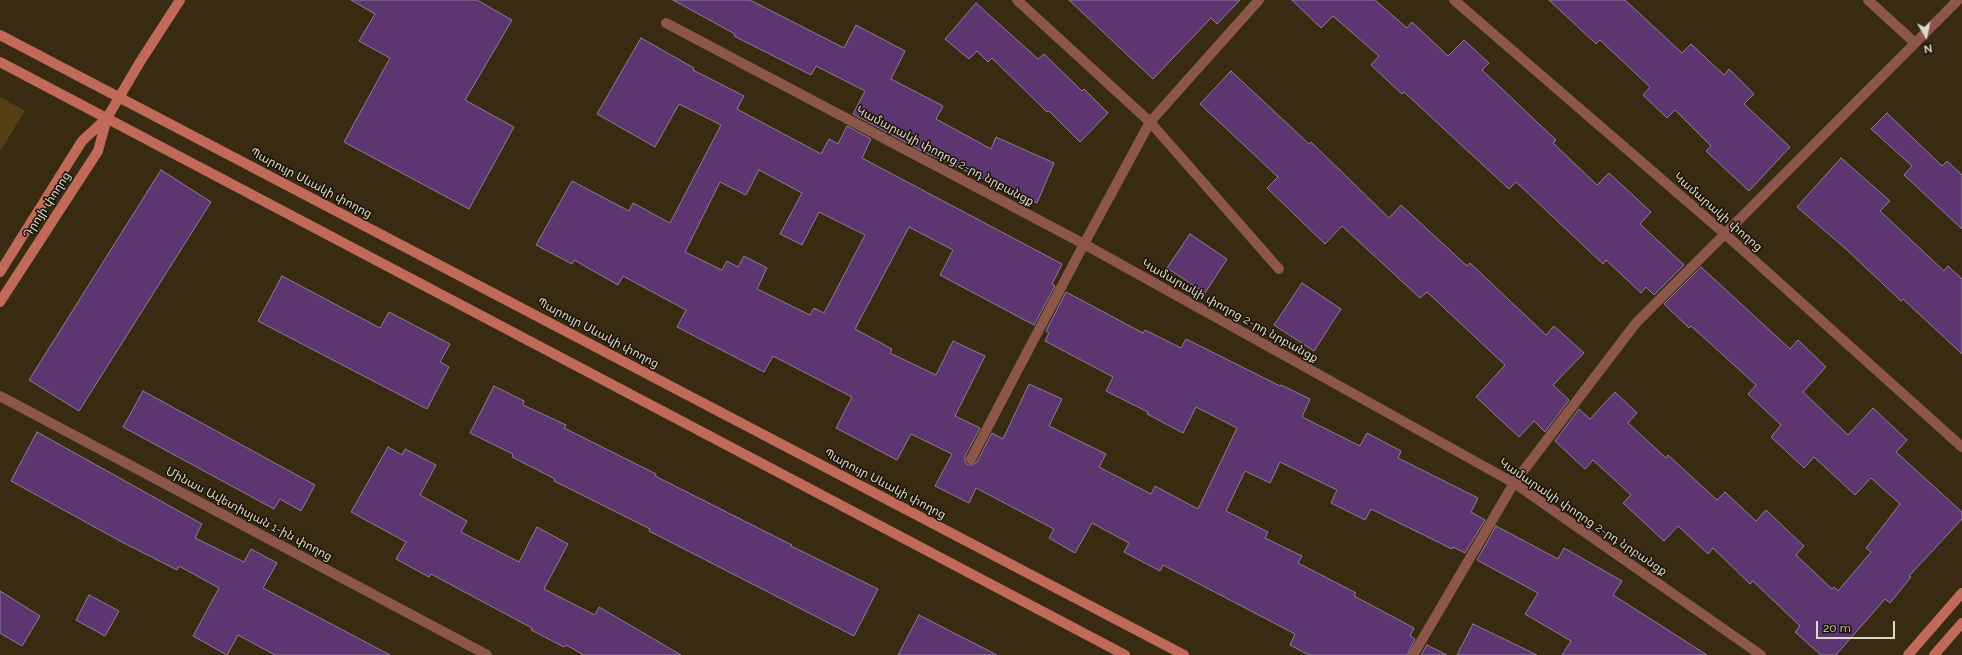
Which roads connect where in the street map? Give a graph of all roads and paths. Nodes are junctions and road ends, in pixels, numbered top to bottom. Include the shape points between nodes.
1 (180, 0) edge
2 (1016, 0) edge
3 (1259, 0) edge
4 (1454, 0) edge
5 (1868, 0) edge
6 (1958, 0) edge
7 (666, 23) dead end
8 (0, 35) edge
9 (1915, 43) junction
10 (0, 62) edge
11 (119, 97) junction
12 (107, 118) junction
13 (1150, 122) junction
14 (1725, 234) junction
15 (1084, 244) junction
16 (1279, 270) dead end
17 (0, 272) edge
18 (0, 302) edge
19 (0, 396) edge
20 (1962, 447) edge
21 (972, 459) dead end
22 (1514, 484) junction
23 (1962, 593) edge
24 (1962, 623) edge
25 (487, 655) edge
26 (1125, 655) edge
27 (1184, 655) edge
28 (1413, 655) edge
29 (1761, 655) edge
30 (1908, 655) edge
31 (1934, 655) edge

1 - 11 street, Դրոյի փողոց
2 - 13 street
3 - 13 street
4 - 14 street, Կամարակի փողոց
5 - 9 street
6 - 9 street
7 - 15 street, Կամարակի փողոց 2-րդ նրբանցք
8 - 11 street, Պարույր Սևակի փողոց
9 - 14 street
10 - 12 street
11 - 12 street, Դրոյի փողոց
11 - 27 street, Պարույր Սևակի փողոց
12 - 17 street, Դրոյի փողոց via 82,141
12 - 18 street, Դրոյի փողոց via 98,151
12 - 26 street
13 - 15 street
13 - 16 street
14 - 20 street, Կամարակի փողոց
14 - 22 street via 1636,323
15 - 21 street
15 - 22 street, Կամարակի փողոց 2-րդ նրբանցք
19 - 25 street, Մինաս Ավետիսյան 1-ին փողոց
22 - 28 street
22 - 29 street, Կամարակի փողոց 2-րդ նրբանցք
23 - 30 street
24 - 31 street

